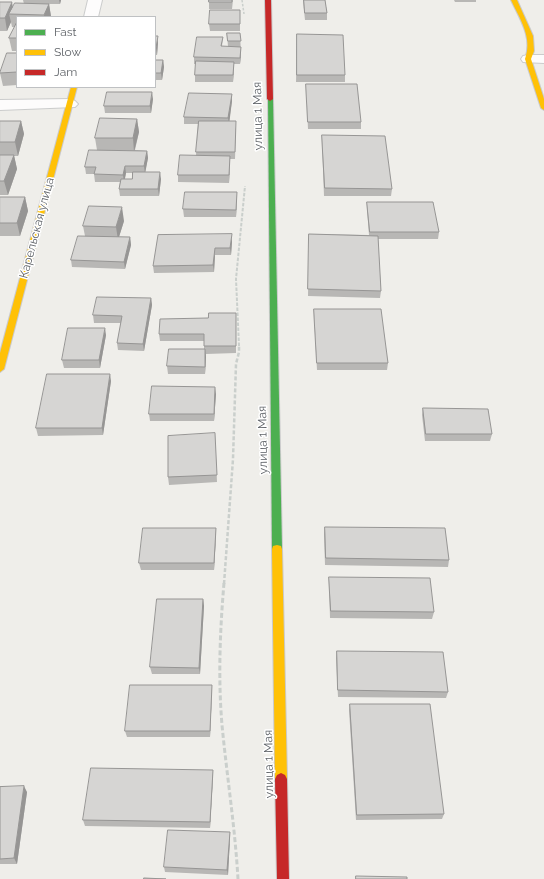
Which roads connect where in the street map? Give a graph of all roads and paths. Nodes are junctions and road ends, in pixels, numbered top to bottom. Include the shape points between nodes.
1 (95, 0) edge
2 (268, 0) edge
3 (514, 0) edge
4 (91, 16) edge
5 (528, 59) junction
6 (544, 59) edge
7 (74, 88) edge
8 (70, 104) junction
9 (0, 105) edge
10 (544, 108) edge
11 (244, 199) dead end
12 (1, 361) edge
13 (238, 879) edge
14 (283, 879) edge

1 - 4 street
2 - 14 street, улица 1 Мая
3 - 5 street via 530,36 532,50
5 - 6 street
5 - 10 street
7 - 8 street, Карельская улица
8 - 9 street
8 - 12 street, Карельская улица
11 - 13 path via 236,279 239,352 236,364 233,459 219,645 222,724 236,840

